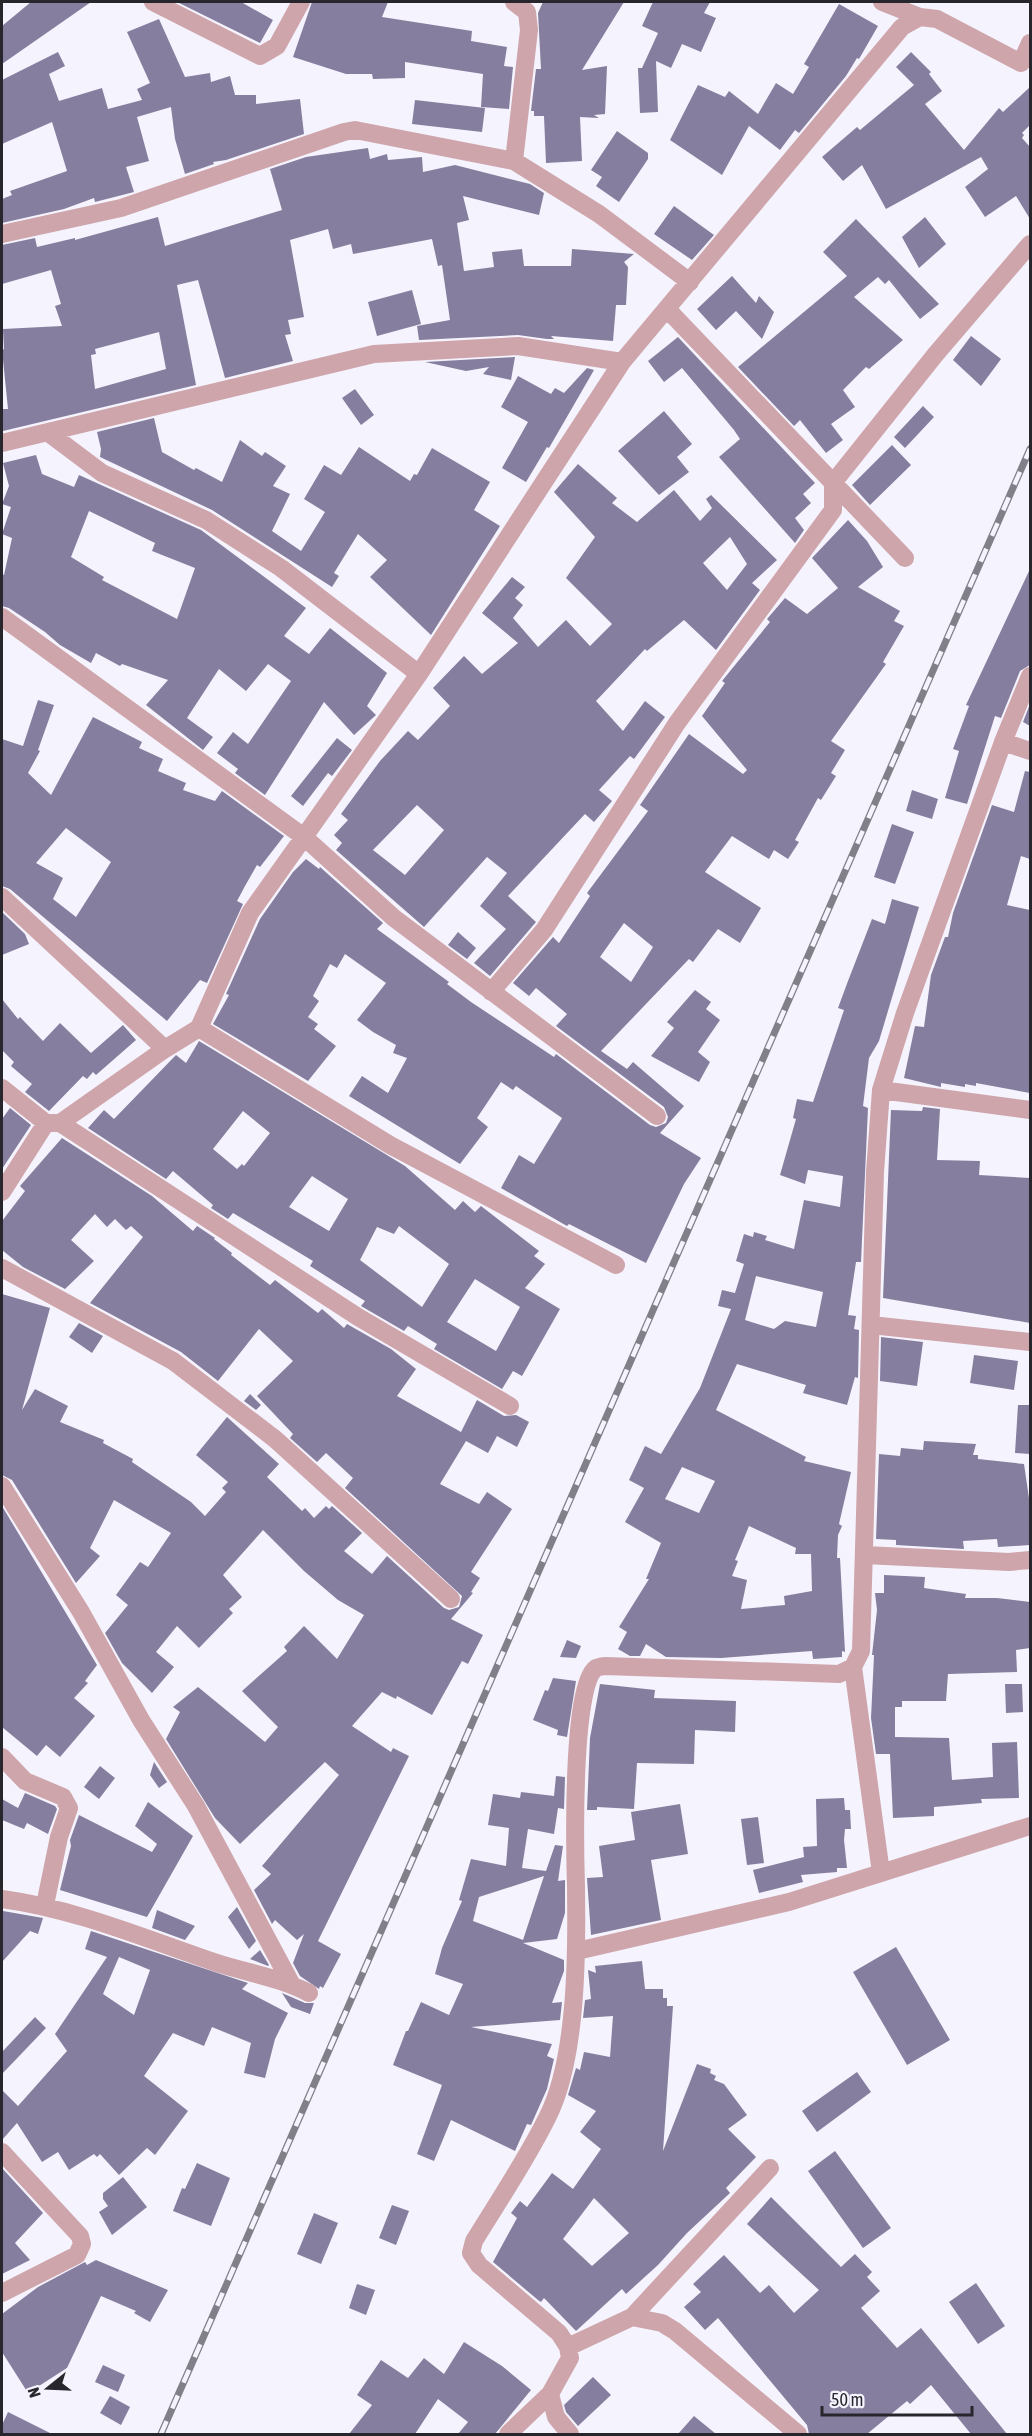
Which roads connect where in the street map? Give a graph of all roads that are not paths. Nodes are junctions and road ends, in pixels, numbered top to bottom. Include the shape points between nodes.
1 (153, 2) edge
2 (301, 2) edge
3 (514, 2) edge
4 (882, 2) edge
5 (920, 17) junction
6 (1030, 43) edge
7 (1026, 65) edge
8 (514, 160) junction
9 (2, 234) edge
10 (1030, 244) edge
11 (690, 282) junction
12 (667, 309) junction
13 (622, 362) junction
14 (50, 434) junction
15 (2, 443) edge
16 (833, 483) junction
17 (905, 558) dead end
18 (2, 617) edge
19 (419, 674) junction
20 (1030, 676) edge
21 (1003, 742) junction
22 (1030, 751) edge
23 (304, 837) junction
24 (2, 897) edge
25 (491, 992) junction
26 (199, 1028) junction
27 (165, 1048) junction
28 (2, 1088) edge
29 (881, 1090) junction
30 (1030, 1110) edge
31 (657, 1116) dead end
32 (53, 1123) junction
33 (2, 1192) edge
34 (616, 1265) dead end
35 (2, 1268) edge
36 (871, 1325) junction
37 (1030, 1341) edge
38 (510, 1406) dead end
39 (2, 1486) edge
40 (865, 1555) junction
41 (1030, 1560) edge
42 (451, 1599) dead end
43 (853, 1667) junction
44 (2, 1757) edge
45 (1030, 1826) edge
46 (880, 1873) junction
47 (2, 1899) edge
48 (45, 1905) junction
49 (577, 1951) junction
50 (292, 1984) junction
51 (309, 1993) dead end
52 (2, 2152) edge
53 (770, 2168) dead end
54 (2, 2293) edge
55 (632, 2317) junction
56 (568, 2347) junction
57 (550, 2394) junction
58 (508, 2434) edge
59 (570, 2434) edge
60 (798, 2434) edge

1 - 2 street via 260,56 277,46
3 - 8 street via 527,12 529,30
4 - 5 street
5 - 7 street via 938,19
5 - 11 street via 902,27
6 - 7 street
8 - 9 street via 355,130 121,208
8 - 11 street via 600,214
10 - 16 street
11 - 12 street
12 - 13 street
12 - 16 street
13 - 14 street via 518,346 374,354
13 - 19 street
14 - 15 street
14 - 19 street via 102,473 206,520 281,568
16 - 17 street
16 - 25 street via 833,510 676,723 544,930
18 - 23 street
19 - 23 street
20 - 21 street
21 - 22 street
21 - 29 street
23 - 25 street via 394,918
23 - 26 street via 250,913
24 - 27 street
25 - 31 street
26 - 27 street
26 - 34 street via 390,1145
27 - 32 street
28 - 32 street
29 - 30 street
29 - 36 street
32 - 33 street
32 - 38 street via 358,1317
35 - 42 street via 173,1361 275,1439
36 - 37 street
36 - 40 street
39 - 50 street via 196,1806
40 - 41 street
40 - 43 street via 861,1651
43 - 46 street
43 - 49 street via 839,1674 605,1666 596,1669 579,1725 574,1823
44 - 48 street via 25,1781 63,1797 69,1809
45 - 46 street
46 - 49 street via 789,1902
47 - 48 street
48 - 50 street
49 - 56 street via 567,2055 549,2115 474,2241 471,2253 479,2265 559,2333
50 - 51 street
52 - 54 street via 80,2236 82,2244 76,2255
53 - 55 street
55 - 56 street
55 - 60 street via 662,2323 675,2331
56 - 57 street via 570,2358
57 - 58 street
57 - 59 street via 556,2417

